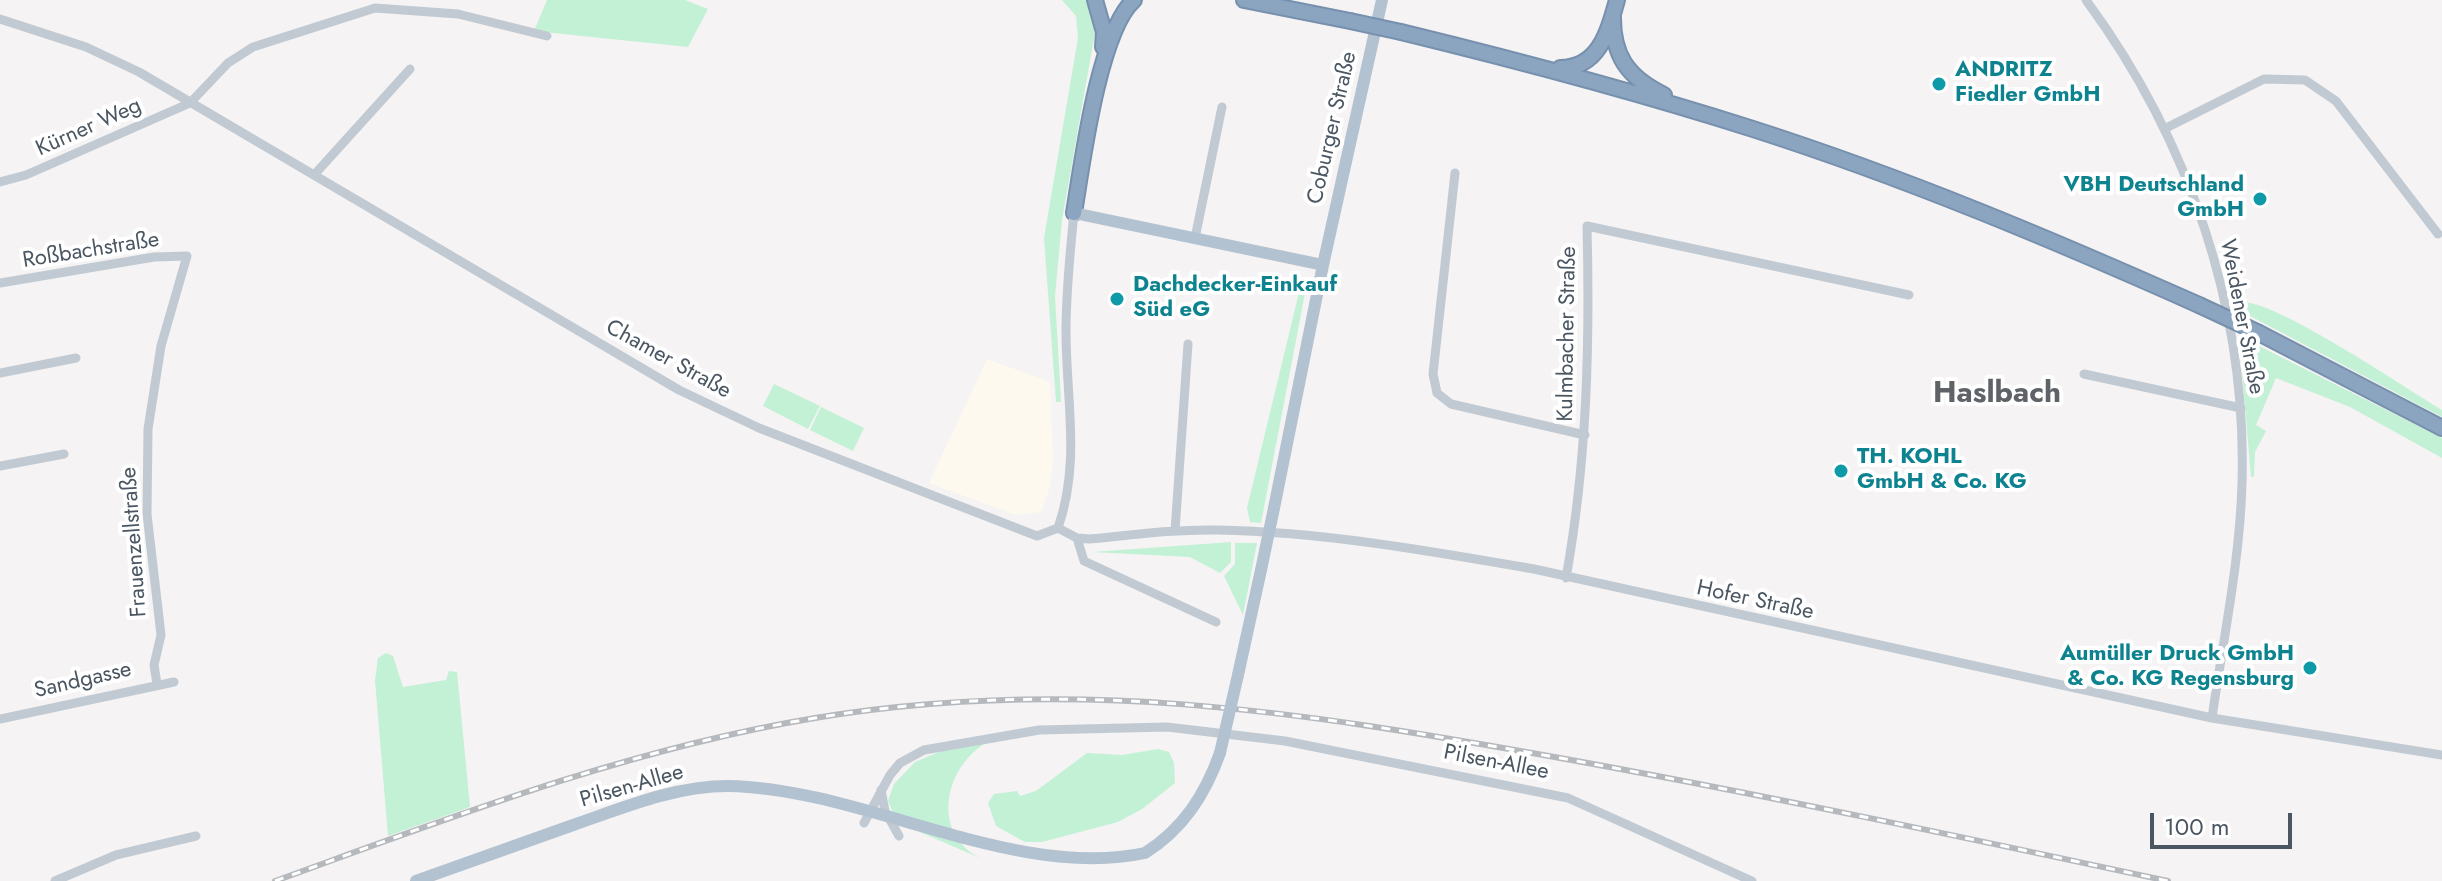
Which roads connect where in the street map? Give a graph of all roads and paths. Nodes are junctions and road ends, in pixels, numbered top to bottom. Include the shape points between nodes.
1 (1095, 0) edge
2 (1134, 0) edge
3 (1244, 0) edge
4 (1382, 0) edge
5 (2086, 0) edge
6 (1615, 7) edge
7 (0, 19) edge
8 (1376, 27) junction
9 (547, 36) dead end
10 (1548, 68) junction
11 (410, 69) dead end
12 (1101, 76) junction
13 (190, 103) junction
14 (1222, 107) dead end
15 (1700, 113) junction
16 (2166, 128) junction
17 (1455, 173) dead end
18 (314, 175) junction
19 (0, 182) edge
20 (1074, 213) junction
21 (2438, 234) dead end
22 (1195, 238) junction
23 (187, 256) joint
24 (1323, 265) junction
25 (0, 283) edge
26 (1909, 295) dead end
27 (1188, 344) dead end
28 (76, 358) dead end
29 (0, 373) edge
30 (2084, 374) dead end
31 (2241, 408) junction
32 (2442, 428) edge
33 (1585, 435) junction
34 (64, 454) dead end
35 (0, 466) edge
36 (1058, 528) junction
37 (1175, 531) junction
38 (1077, 538) junction
39 (1566, 578) junction
40 (1216, 622) dead end
41 (174, 682) dead end
42 (157, 684) junction
43 (2212, 718) junction
44 (0, 719) edge
45 (2442, 755) edge
46 (881, 790) junction
47 (864, 823) junction
48 (196, 836) dead end
49 (899, 836) junction
50 (914, 842) dead end
51 (1106, 871) dead end
52 (1748, 879) edge
53 (55, 881) edge
54 (416, 881) edge

1 - 12 highway via 1104,32
2 - 12 highway via 1116,24
3 - 8 highway, bridge
4 - 8 main road, Coburger Straße
5 - 16 street, Weidener Straße via 2122,50
6 - 10 highway via 1589,61
6 - 15 highway via 1614,40 1624,67 1644,85
7 - 13 street, Chamer Straße via 86,47
8 - 10 highway, bridge
8 - 24 main road, Coburger Straße
9 - 13 street via 458,14 375,8 253,47 228,63
10 - 15 highway
11 - 18 street
12 - 20 highway
13 - 18 street, Chamer Straße
13 - 19 street, Kürner Weg
14 - 22 street
15 - 32 highway, bridge via 1941,196 2199,305
16 - 21 street via 2264,79 2305,80 2336,101
16 - 31 street, Weidener Straße via 2213,256
17 - 33 street via 1433,374 1437,393 1451,404
18 - 36 street, Chamer Straße via 718,409 1025,534 1045,536
20 - 22 main road
20 - 36 street via 1066,331 1072,453
22 - 24 main road
23 - 25 street, Roßbachstraße
23 - 42 street, Frauenzellstraße via 161,346 148,429 147,514 161,635 154,665
24 - 51 main road, bridge via 1220,753 1203,792 1181,823 1144,853
26 - 33 street, Kulmbacher Straße via 1587,226
27 - 37 street
28 - 29 street
30 - 31 street
31 - 43 street, Weidener Straße via 2236,556
33 - 39 street, Kulmbacher Straße
34 - 35 street
36 - 38 street
37 - 38 street, Hofer Straße
37 - 39 street, Hofer Straße via 1254,532 1396,547
38 - 40 street via 1084,561
39 - 43 street, Hofer Straße
41 - 42 street, Sandgasse
42 - 44 street, Sandgasse
43 - 45 street, Hofer Straße
46 - 47 street, Pilsen-Allee
46 - 49 street
46 - 52 street, Pilsen-Allee via 900,763 943,745 1066,728 1167,727 1285,741 1536,790 1588,805
47 - 49 main road, Pilsen-Allee
47 - 54 main road, Pilsen-Allee via 751,788 700,788 630,805
48 - 53 street via 116,855
49 - 50 main road, Pilsen-Allee

